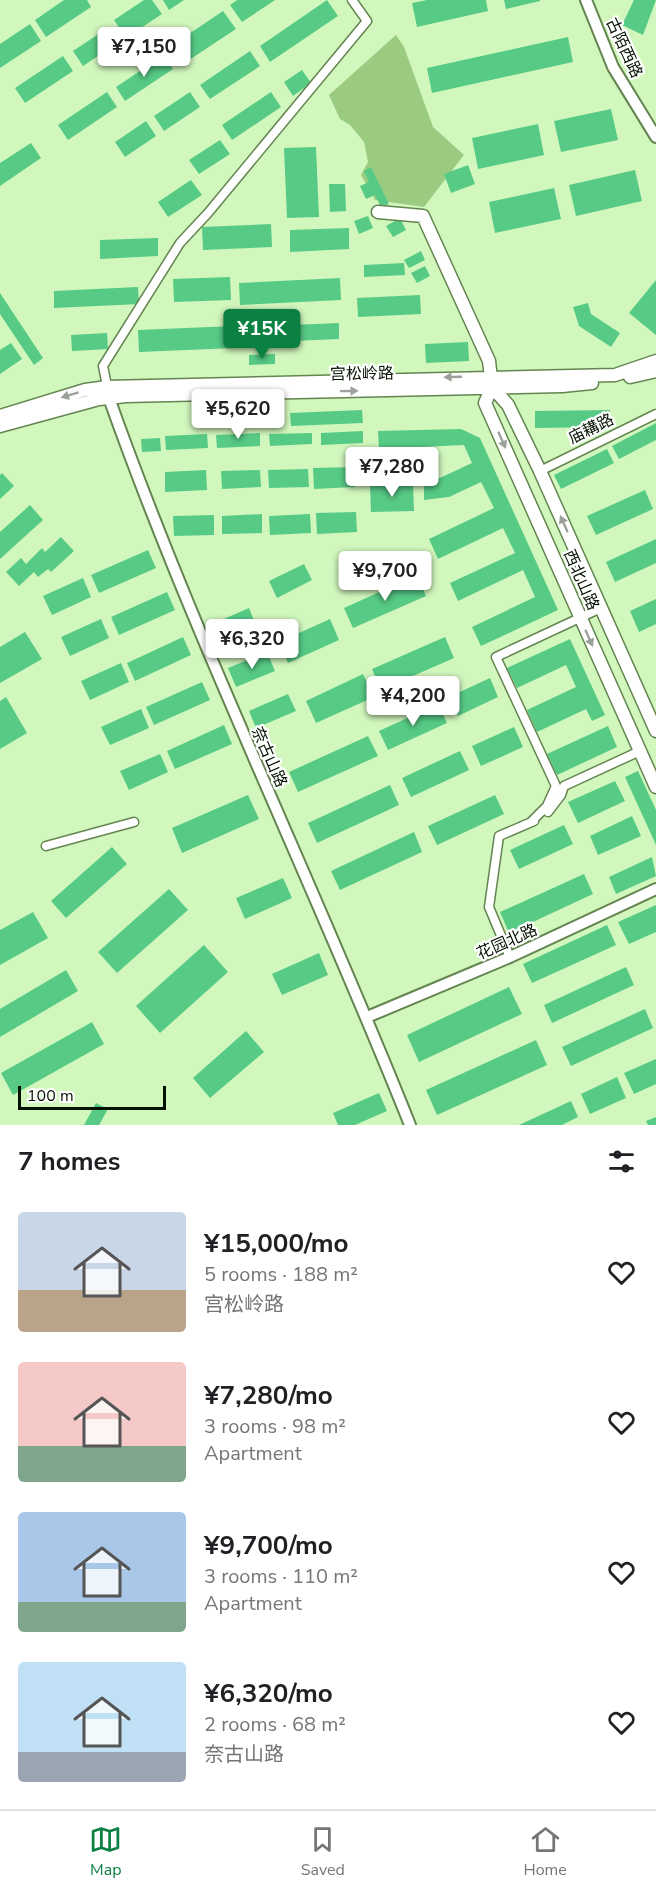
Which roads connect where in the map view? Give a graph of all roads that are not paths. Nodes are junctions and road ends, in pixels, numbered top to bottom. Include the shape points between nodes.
1 (352, 0) edge
2 (586, 0) edge
3 (656, 137) edge
4 (378, 212) dead end
5 (656, 361) edge
6 (656, 371) edge
7 (492, 381) junction
8 (108, 393) junction
9 (656, 414) edge
10 (0, 416) edge
11 (0, 426) edge
12 (540, 471) junction
13 (601, 608) junction
14 (580, 618) junction
15 (656, 731) edge
16 (640, 751) junction
17 (656, 787) edge
18 (134, 822) dead end
19 (531, 822) junction
20 (46, 846) dead end
21 (656, 889) edge
22 (510, 957) junction
23 (367, 1017) junction
24 (410, 1125) edge

1 - 8 street via 367,21 180,243 103,366
2 - 3 street, 古陌西路 via 613,67
4 - 7 main road, 西北山路 via 423,216 489,361
5 - 7 main road via 615,375
6 - 7 main road via 562,386
7 - 8 main road
7 - 12 main road, 西北山路
7 -> 14 main road, 西北山路 via 485,403
8 -> 10 main road via 85,390
8 - 11 main road
8 - 23 street, 奈古山路 via 172,566
9 - 12 street, 庙耩路
13 -> 12 main road, 西北山路
13 - 14 street
13 - 15 main road, 西北山路
14 -> 16 main road, 西北山路
14 - 19 street via 496,657 556,786 548,806
16 - 17 main road, 西北山路
16 - 19 street via 564,786 550,811
18 - 20 street
19 - 22 street via 499,836 489,907
21 - 22 street, 花园北路
22 - 23 street, 花园北路
23 - 24 street, 奈古山路

